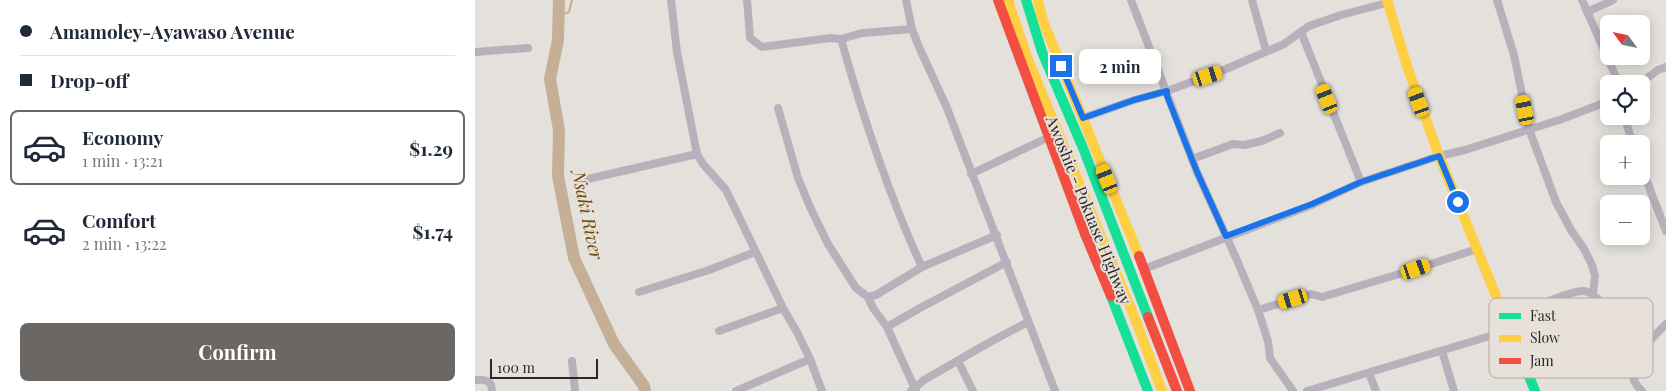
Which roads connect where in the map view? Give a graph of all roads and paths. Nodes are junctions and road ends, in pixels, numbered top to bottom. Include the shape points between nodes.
1 (671, 0) edge
2 (747, 0) edge
3 (906, 0) edge
4 (998, 0) edge
5 (1008, 0) edge
6 (1026, 0) edge
7 (1038, 0) edge
8 (1131, 0) edge
9 (1251, 0) edge
10 (1497, 0) edge
11 (1582, 0) edge
12 (1613, 0) edge
13 (1387, 1) edge
14 (1587, 12) junction
15 (912, 29) junction
16 (1301, 32) junction
17 (841, 39) junction
18 (528, 48) dead end
19 (1265, 51) junction
20 (475, 52) edge
21 (1666, 67) edge
22 (1615, 75) edge
23 (1650, 76) edge
24 (1167, 91) junction
25 (1600, 105) edge
26 (777, 108) dead end
27 (1083, 118) junction
28 (1529, 129) junction
29 (1280, 133) dead end
30 (1049, 137) junction
31 (697, 154) junction
32 (1439, 156) junction
33 (1192, 159) junction
34 (971, 174) junction
35 (579, 181) dead end
36 (1361, 182) junction
37 (1648, 185) edge
38 (1087, 204) junction
39 (1666, 231) edge
40 (1085, 234) junction
41 (997, 235) junction
42 (1226, 236) junction
43 (1477, 249) junction
44 (755, 252) junction
45 (1007, 262) junction
46 (922, 266) junction
47 (1144, 269) junction
48 (639, 292) dead end
49 (1593, 294) junction
50 (868, 297) junction
51 (1497, 298) edge
52 (1559, 298) edge
53 (1598, 298) edge
54 (783, 308) junction
55 (1257, 310) junction
56 (1029, 322) junction
57 (1666, 324) edge
58 (887, 327) junction
59 (719, 331) dead end
60 (1489, 336) edge
61 (1653, 338) edge
62 (1442, 351) junction
63 (810, 359) junction
64 (958, 360) junction
65 (572, 361) dead end
66 (1369, 373) junction
67 (1530, 378) edge
68 (1634, 378) edge
69 (475, 380) edge
70 (914, 390) edge
71 (493, 391) edge
72 (575, 391) edge
73 (736, 391) edge
74 (822, 391) edge
75 (973, 391) edge
76 (1055, 391) edge
77 (1148, 391) edge
78 (1162, 391) edge
79 (1177, 391) edge
80 (1190, 391) edge
81 (1293, 391) edge
82 (1307, 391) edge
83 (1376, 391) edge
84 (1454, 391) edge
85 (1535, 391) edge
86 (1642, 391) edge

1 - 31 street via 677,52
2 - 17 street via 750,38 762,47
3 - 15 street
4 - 30 street
5 - 38 street, Awoshie - Pokuase Highway via 1021,41
6 - 79 street, Awoshie - Pokuase Highway via 1042,52 1083,148
7 - 27 street via 1043,21
8 - 24 street
9 - 19 street
10 - 28 street
11 - 14 street
12 - 14 street
13 - 16 street via 1309,26
13 - 32 street
14 - 22 street
15 - 17 street via 862,33
15 - 34 street via 947,108
16 - 19 street
16 - 36 street
17 - 46 street via 872,141
18 - 20 street
19 - 24 street
21 - 23 street
24 - 27 street
24 - 33 street
25 - 28 street
26 - 50 street via 810,207 833,252 857,288
27 - 47 street
28 - 32 street
28 - 49 street via 1555,202 1592,265 1595,276
29 - 33 street via 1262,141 1233,144
30 - 34 street
30 - 40 street
31 - 35 street
31 - 44 street via 726,190
32 - 36 street
32 - 43 street
33 - 42 street
34 - 41 street
36 - 42 street
37 - 39 street
38 - 40 street
38 - 78 street, Awoshie - Pokuase Highway
40 - 77 street
41 - 45 street
41 - 46 street
42 - 47 street
42 - 55 street
43 - 51 street
43 - 55 street via 1322,297 1311,294
44 - 48 street
44 - 54 street
45 - 56 street
45 - 58 street
46 - 50 street
47 - 80 street
49 - 52 street via 1585,291
49 - 53 street
50 - 58 street
54 - 59 street
54 - 63 street
55 - 81 street via 1268,341 1270,358
56 - 64 street
56 - 76 street
57 - 61 street
58 - 70 street
60 - 62 street
62 - 66 street
62 - 84 street
63 - 73 street
63 - 74 street
64 - 70 street via 924,380
64 - 75 street
65 - 72 street
66 - 82 street
66 - 83 street
67 - 85 street
68 - 86 street
69 - 71 street via 486,380

